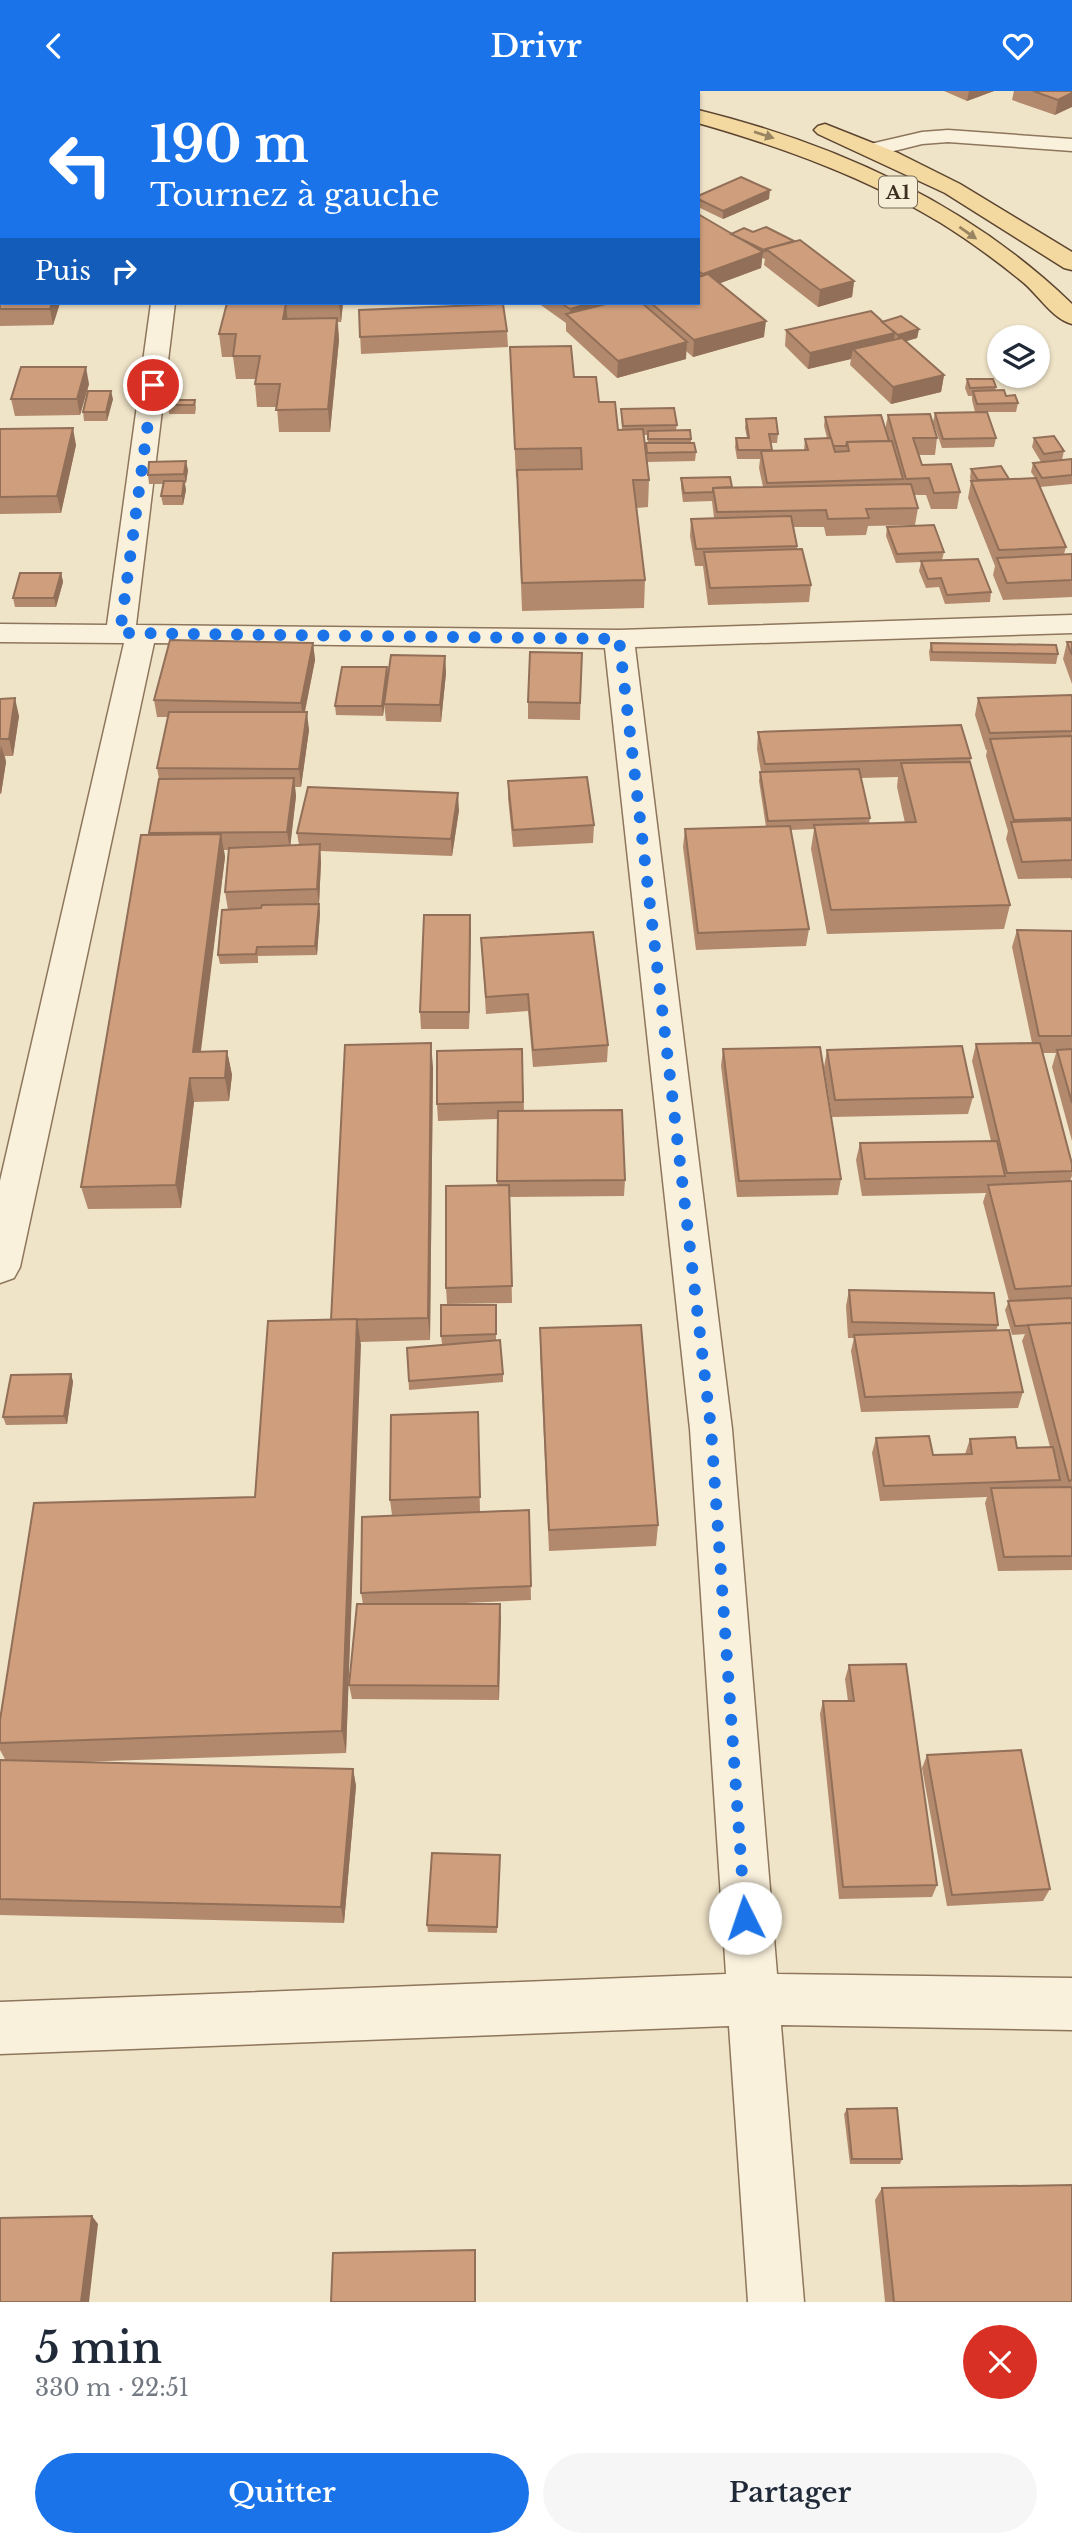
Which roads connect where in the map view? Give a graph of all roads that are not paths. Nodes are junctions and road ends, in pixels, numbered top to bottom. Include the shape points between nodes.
1 (700, 117) edge
2 (808, 123) dead end
3 (1072, 145) edge
4 (874, 150) junction
5 (1072, 263) edge
6 (163, 305) edge
7 (1072, 317) edge
8 (1072, 624) edge
9 (0, 633) edge
10 (131, 634) junction
11 (619, 639) junction
12 (0, 1267) edge
13 (751, 1999) junction
14 (1072, 2004) edge
15 (0, 2028) edge
16 (776, 2302) edge

1 -> 7 main road, A1 via 765,134 842,163 946,217 1052,295
2 - 4 main road, A1
3 - 4 street via 948,136
4 - 5 main road, A1 via 970,195
6 - 10 street
8 - 11 street
9 - 10 street
10 - 11 street
10 - 12 street
11 - 13 street via 711,1429
13 - 14 street
13 - 15 street
13 - 16 street

